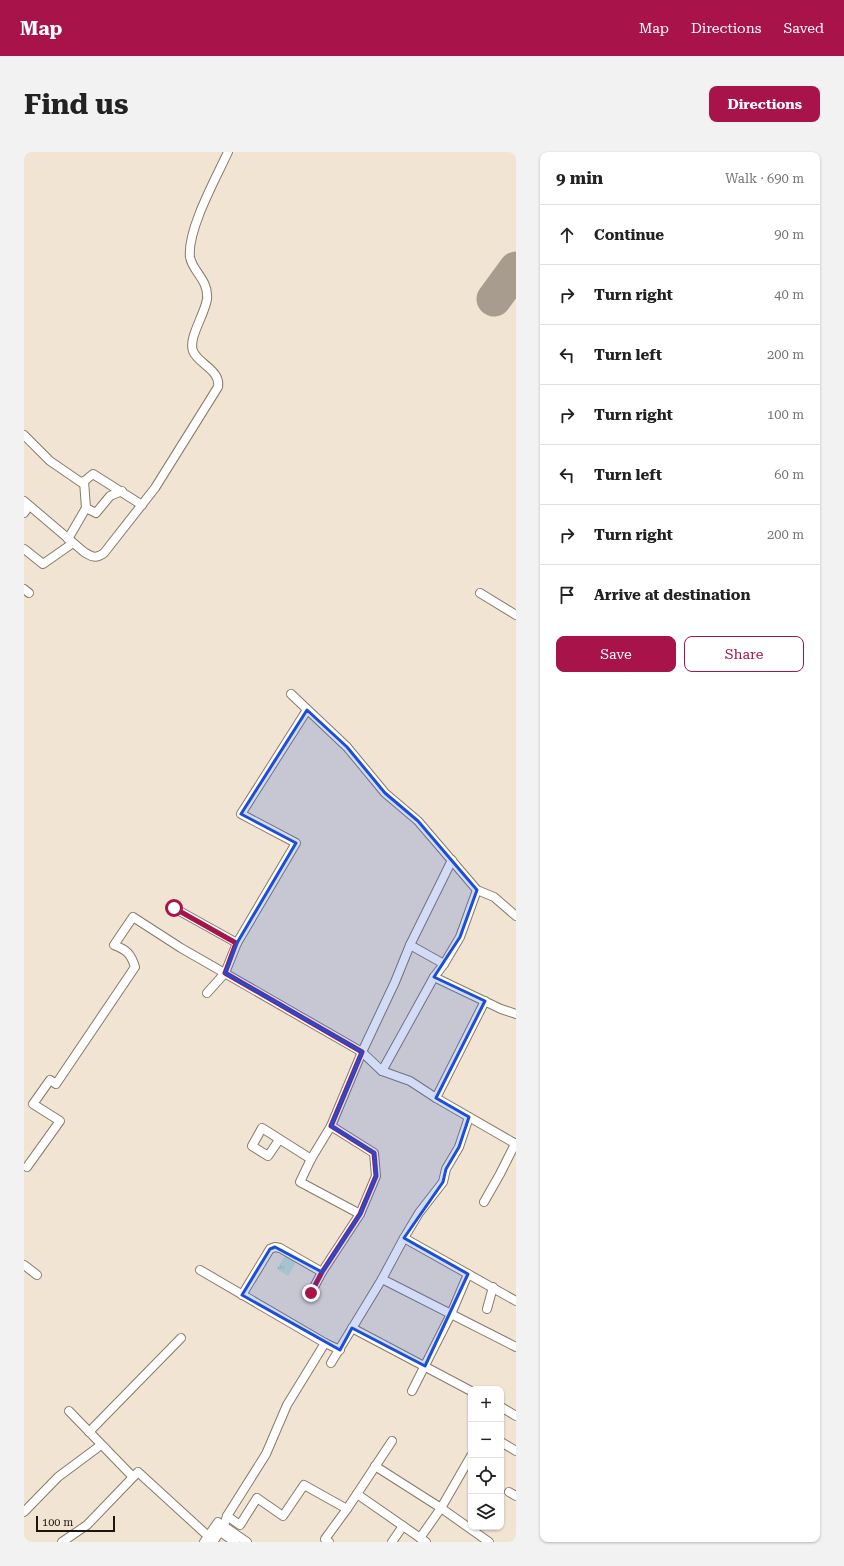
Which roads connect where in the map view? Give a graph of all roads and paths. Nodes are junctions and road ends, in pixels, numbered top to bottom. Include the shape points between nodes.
1 (228, 152) edge
2 (24, 435) edge
3 (84, 481) junction
4 (122, 491) junction
5 (142, 505) junction
6 (26, 507) edge
7 (86, 508) junction
8 (70, 541) junction
9 (24, 549) edge
10 (480, 593) dead end
11 (516, 615) edge
12 (291, 694) dead end
13 (307, 710) junction
14 (452, 860) junction
15 (477, 890) junction
16 (174, 908) dead end
17 (516, 916) edge
18 (236, 943) junction
19 (410, 945) junction
20 (444, 964) junction
21 (225, 973) junction
22 (434, 977) junction
23 (207, 993) dead end
24 (485, 1001) junction
25 (516, 1013) edge
26 (362, 1052) junction
27 (382, 1071) junction
28 (436, 1098) junction
29 (468, 1117) junction
30 (331, 1126) junction
31 (279, 1140) dead end
32 (515, 1144) edge
33 (311, 1159) junction
34 (27, 1167) dead end
35 (484, 1202) dead end
36 (360, 1214) junction
37 (404, 1238) junction
38 (24, 1265) edge
39 (200, 1270) dead end
40 (322, 1272) junction
41 (468, 1274) junction
42 (37, 1275) dead end
43 (382, 1279) junction
44 (493, 1287) junction
45 (311, 1293) dead end
46 (242, 1295) junction
47 (516, 1301) edge
48 (487, 1309) dead end
49 (451, 1314) junction
50 (352, 1328) junction
51 (181, 1338) dead end
52 (325, 1343) junction
53 (516, 1348) edge
54 (340, 1350) junction
55 (331, 1363) dead end
56 (425, 1366) junction
57 (468, 1389) edge
58 (412, 1392) dead end
59 (504, 1409) edge
60 (69, 1411) dead end
61 (516, 1416) edge
62 (89, 1432) junction
63 (392, 1441) dead end
64 (504, 1444) edge
65 (101, 1445) junction
66 (516, 1452) edge
67 (470, 1458) edge
68 (375, 1466) junction
69 (133, 1477) junction
70 (357, 1494) junction
71 (441, 1508) junction
72 (347, 1509) junction
73 (24, 1512) edge
74 (227, 1516) junction
75 (403, 1526) junction
76 (219, 1527) junction
77 (208, 1540) edge
78 (424, 1541) edge
79 (62, 1542) edge
80 (235, 1542) edge
81 (247, 1542) edge
82 (329, 1542) edge
83 (392, 1542) edge
84 (488, 1542) edge

1 - 5 street via 192,234 190,258 205,285 207,297 192,342 193,352 216,376 218,387
2 - 3 street via 50,461 82,483
3 - 4 street via 92,474
3 - 7 street
4 - 5 street
4 - 7 street via 110,496 96,513
5 - 8 street via 98,558 84,552
6 - 8 street
7 - 8 street
8 - 9 street via 43,564
10 - 11 street
12 - 13 street
13 - 14 street via 347,747 385,793 418,821
13 - 18 street via 242,814 296,843
14 - 15 street
14 - 19 street
15 - 17 street via 494,897
15 - 20 street via 460,937
16 - 18 street
18 - 21 street
19 - 20 street
19 - 26 street
20 - 22 street
21 - 23 street
21 - 26 street
21 - 34 street via 133,917 114,945 123,948 132,957 135,967 56,1084 50,1080 33,1104 60,1121
22 - 24 street
22 - 27 street
24 - 25 street
24 - 28 street
26 - 27 street
26 - 30 street
27 - 28 street via 410,1081
28 - 29 street
29 - 32 street
29 - 37 street via 459,1147 446,1169 443,1182
30 - 33 street
30 - 36 street via 374,1153 376,1176
31 - 33 street
32 - 35 street
33 - 36 street via 300,1182
36 - 40 street
37 - 41 street
37 - 43 street
38 - 42 street
39 - 46 street
40 - 45 street
40 - 46 street via 274,1247 270,1249
41 - 44 street
41 - 49 street
43 - 49 street
43 - 50 street
44 - 47 street
44 - 48 street
46 - 52 street
49 - 53 street
49 - 56 street
50 - 54 street
50 - 56 street
51 - 62 street
52 - 54 street
52 - 74 street via 287,1405 266,1454
54 - 55 street
56 - 57 street
56 - 58 street
59 - 61 street
60 - 62 street
62 - 65 street
63 - 68 street
64 - 66 street
65 - 69 street
65 - 73 street via 58,1477
67 - 71 street
68 - 70 street
68 - 71 street
69 - 77 street via 138,1472
69 - 79 street via 86,1525
70 - 72 street
70 - 75 street
71 - 78 street
71 - 84 street
72 - 74 street via 304,1485 283,1516 257,1498 240,1525
72 - 82 street via 325,1539
74 - 76 street
75 - 78 street
75 - 83 street
76 - 77 street
76 - 80 street
76 - 81 street

